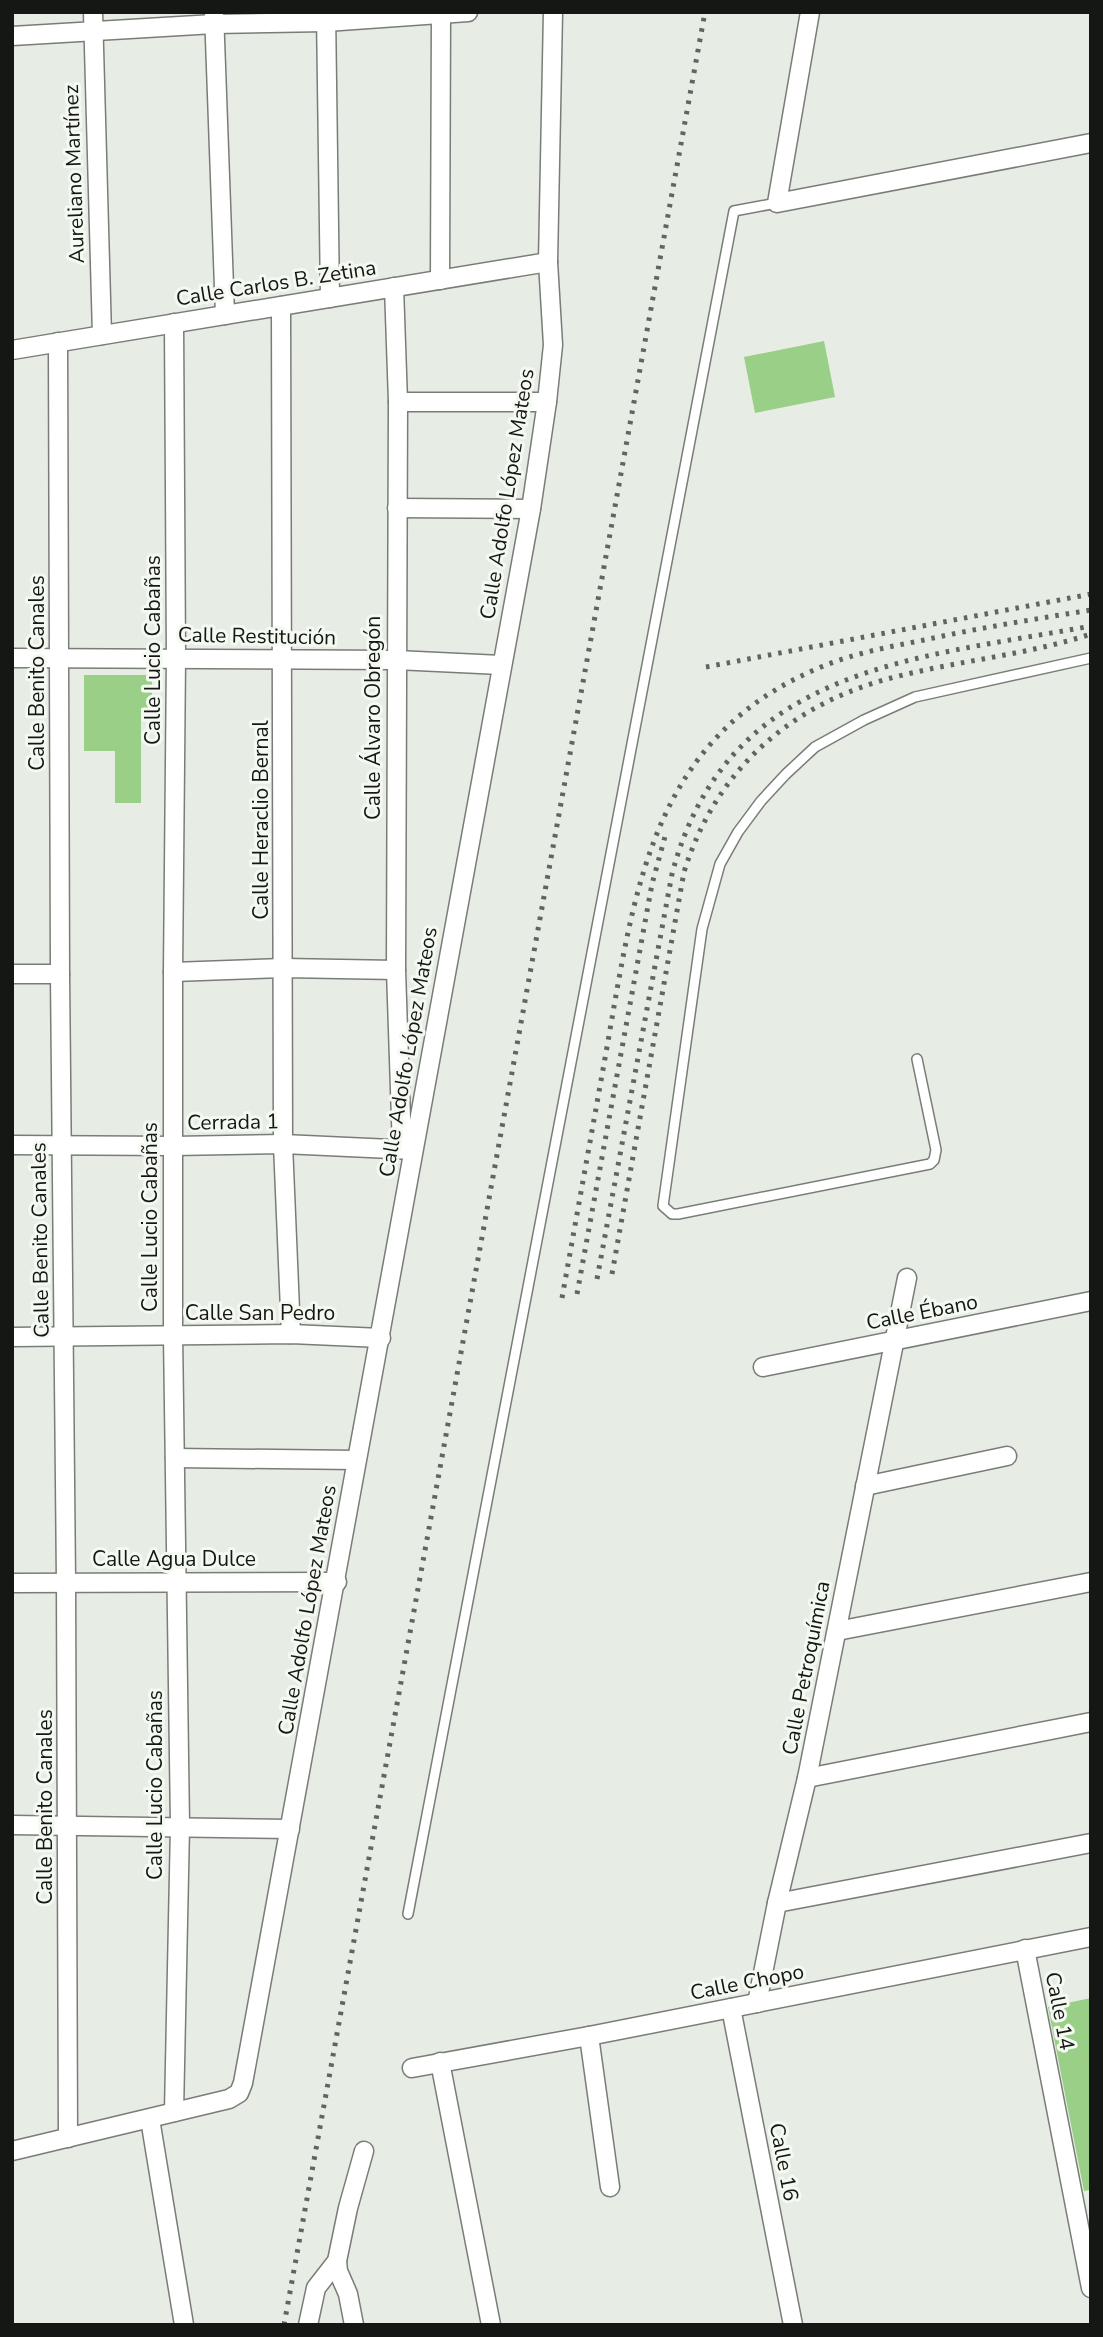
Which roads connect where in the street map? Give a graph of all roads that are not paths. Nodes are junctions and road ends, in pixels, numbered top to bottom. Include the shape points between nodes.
1 (93, 12) edge
2 (468, 12) edge
3 (553, 12) edge
4 (810, 12) edge
5 (441, 13) edge
6 (326, 17) edge
7 (214, 18) edge
8 (93, 32) junction
9 (12, 36) edge
10 (1091, 143) edge
11 (777, 203) junction
12 (548, 262) junction
13 (440, 280) junction
14 (394, 287) junction
15 (330, 298) junction
16 (281, 306) junction
17 (225, 315) junction
18 (174, 323) junction
19 (102, 335) junction
20 (58, 342) junction
21 (12, 350) edge
22 (398, 402) junction
23 (547, 402) junction
24 (397, 508) junction
25 (531, 509) junction
26 (12, 658) edge
27 (176, 658) junction
28 (1091, 658) edge
29 (61, 659) junction
30 (283, 659) junction
31 (396, 660) junction
32 (501, 665) junction
33 (284, 968) junction
34 (396, 970) junction
35 (173, 972) junction
36 (12, 974) edge
37 (60, 974) junction
38 (917, 1059) dead end
39 (62, 1144) junction
40 (283, 1144) junction
41 (12, 1145) edge
42 (174, 1146) junction
43 (407, 1150) junction
44 (907, 1278) dead end
45 (1091, 1301) edge
46 (291, 1334) junction
47 (173, 1335) junction
48 (12, 1337) edge
49 (64, 1337) junction
50 (381, 1338) junction
51 (894, 1341) junction
52 (763, 1367) dead end
53 (1007, 1456) dead end
54 (175, 1458) junction
55 (356, 1460) junction
56 (865, 1486) junction
57 (66, 1582) junction
58 (177, 1582) junction
59 (337, 1582) junction
60 (1091, 1582) edge
61 (12, 1583) edge
62 (837, 1631) junction
63 (1091, 1722) edge
64 (807, 1778) junction
65 (12, 1825) edge
66 (68, 1826) junction
67 (180, 1826) junction
68 (290, 1829) junction
69 (1091, 1843) edge
70 (777, 1903) junction
71 (408, 1914) dead end
72 (1091, 1937) edge
73 (1025, 1949) junction
74 (757, 2003) junction
75 (731, 2008) junction
76 (589, 2036) junction
77 (440, 2063) junction
78 (412, 2068) dead end
79 (174, 2112) junction
80 (150, 2119) junction
81 (68, 2138) junction
82 (12, 2151) edge
83 (364, 2151) dead end
84 (610, 2187) dead end
85 (337, 2261) junction
86 (1091, 2288) edge
87 (184, 2325) edge
88 (308, 2325) edge
89 (354, 2325) edge
90 (491, 2325) edge
91 (793, 2325) edge

1 - 8 street, Aureliano Martínez
2 - 5 street
3 - 12 street, Calle Adolfo López Mateos
4 - 11 street
5 - 6 street
5 - 13 street
6 - 7 street
6 - 15 street
7 - 8 street
7 - 17 street
8 - 9 street
8 - 19 street, Aureliano Martínez
10 - 11 street
11 - 71 lane via 734,211
12 - 13 street, Calle Carlos B. Zetina
12 - 23 street, Calle Adolfo López Mateos via 553,345
13 - 14 street, Calle Carlos B. Zetina
14 - 15 street, Calle Carlos B. Zetina
14 - 22 street, Calle Álvaro Obregón
15 - 16 street, Calle Carlos B. Zetina
16 - 17 street, Calle Carlos B. Zetina
16 - 30 street, Calle Heraclio Bernal
17 - 18 street, Calle Carlos B. Zetina
18 - 19 street, Calle Carlos B. Zetina
18 - 27 street, Calle Lucio Cabañas
19 - 20 street, Calle Carlos B. Zetina
20 - 21 street, Calle Carlos B. Zetina
20 - 29 street, Calle Benito Canales
22 - 23 street
22 - 24 street, Calle Álvaro Obregón
23 - 25 street, Calle Adolfo López Mateos
24 - 25 street
24 - 31 street, Calle Álvaro Obregón
25 - 32 street, Calle Adolfo López Mateos
26 - 29 street, Calle Restitución
27 - 29 street, Calle Restitución
27 - 30 street, Calle Restitución
27 - 35 street, Calle Lucio Cabañas
28 - 38 lane via 915,697 815,747 761,801 720,864 702,929 663,1206 678,1214 930,1164 936,1150
29 - 37 street, Calle Benito Canales
30 - 31 street, Calle Restitución
30 - 33 street, Calle Heraclio Bernal
31 - 32 street, Calle Restitución
31 - 34 street, Calle Álvaro Obregón
32 - 43 street, Calle Adolfo López Mateos
33 - 34 street
33 - 35 street
33 - 40 street, Calle Heraclio Bernal
34 - 43 street, Calle Álvaro Obregón
35 - 42 street, Calle Lucio Cabañas
36 - 37 street
37 - 39 street, Calle Benito Canales
39 - 41 street, Cerrada 1
39 - 42 street, Cerrada 1
39 - 49 street, Calle Benito Canales
40 - 42 street, Cerrada 1
40 - 43 street, Cerrada 1
40 - 46 street, Calle Heraclio Bernal
42 - 47 street, Calle Lucio Cabañas
43 - 50 street, Calle Adolfo López Mateos
44 - 51 street, Calle Petroquímica
45 - 51 street, Calle Ébano
46 - 47 street, Calle San Pedro
46 - 50 street, Calle San Pedro
47 - 49 street, Calle San Pedro
47 - 54 street, Calle Lucio Cabañas
48 - 49 street, Calle San Pedro
49 - 57 street, Calle Benito Canales
50 - 55 street, Calle Adolfo López Mateos
51 - 52 street, Calle Ébano
51 - 56 street, Calle Petroquímica
53 - 56 street
54 - 55 street
54 - 58 street, Calle Lucio Cabañas
55 - 59 street, Calle Adolfo López Mateos
56 - 62 street, Calle Petroquímica
57 - 58 street, Calle Agua Dulce
57 - 61 street, Calle Agua Dulce
57 - 66 street, Calle Benito Canales
58 - 59 street, Calle Agua Dulce
58 - 67 street, Calle Lucio Cabañas
59 - 68 street, Calle Adolfo López Mateos
60 - 62 street
62 - 64 street, Calle Petroquímica
63 - 64 street
64 - 70 street, Calle Petroquímica
65 - 66 street
66 - 67 street
66 - 81 street, Calle Benito Canales
67 - 68 street
67 - 79 street, Calle Lucio Cabañas
68 - 79 street, Calle Adolfo López Mateos via 239,2094
69 - 70 street
70 - 74 street, Calle Petroquímica
72 - 73 street, Calle Chopo
73 - 74 street, Calle Chopo
73 - 86 street, Calle 14
74 - 75 street, Calle Chopo
75 - 76 street, Calle Chopo
75 - 91 street, Calle 16
76 - 77 street, Calle Chopo
76 - 84 street
77 - 78 street, Calle Chopo
77 - 90 street
79 - 80 street
80 - 81 street
80 - 87 street
81 - 82 street
83 - 85 street
85 - 88 street via 316,2288
85 - 89 street

